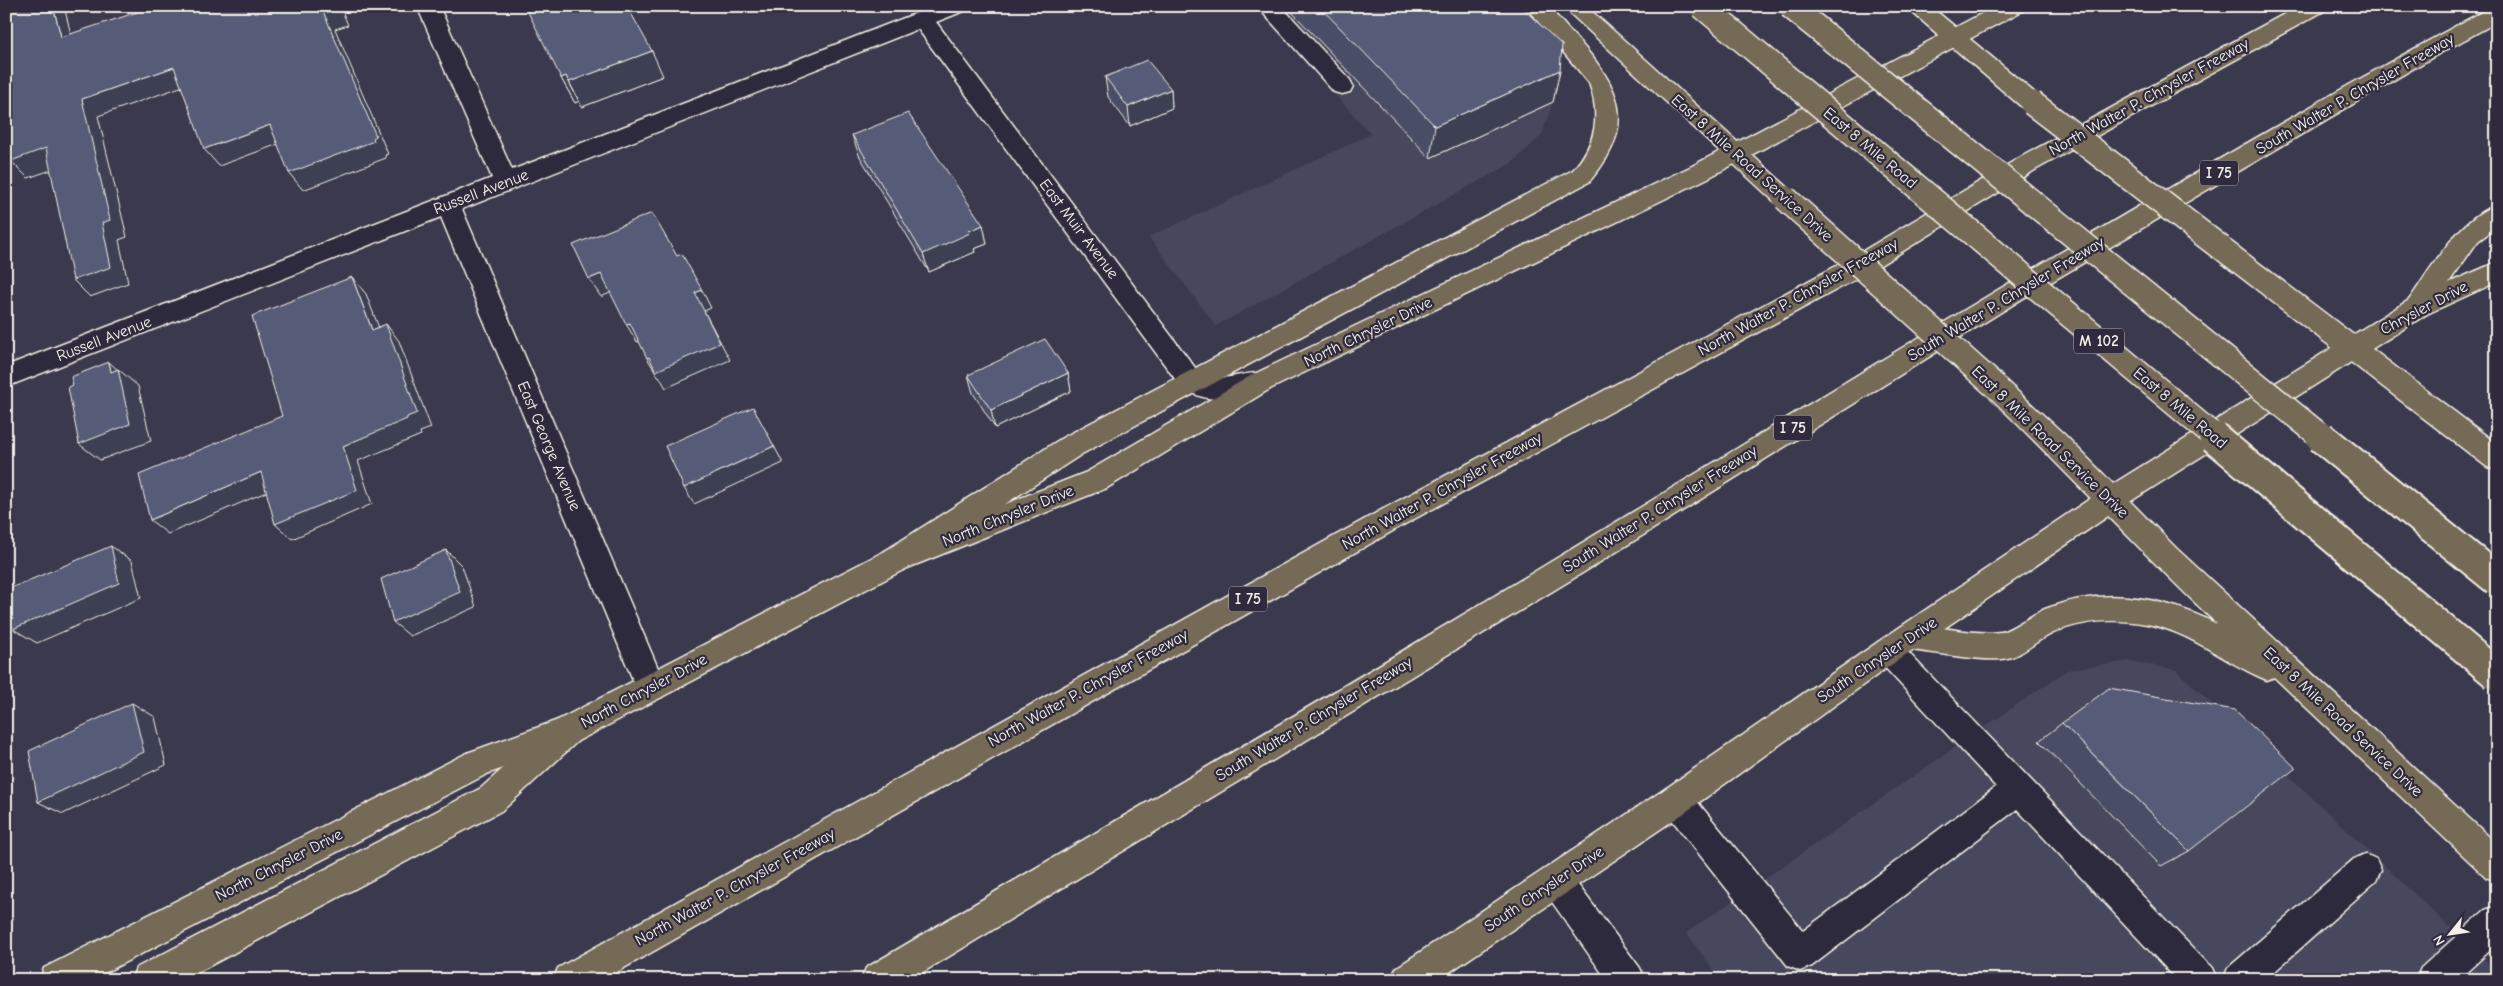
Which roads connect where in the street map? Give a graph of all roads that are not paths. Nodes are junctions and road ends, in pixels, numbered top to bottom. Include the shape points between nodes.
1 (428, 6) edge
2 (956, 6) edge
3 (1268, 6) edge
4 (1536, 6) edge
5 (1573, 6) edge
6 (1702, 6) edge
7 (1790, 6) edge
8 (1916, 6) edge
9 (2014, 6) edge
10 (2316, 6) edge
11 (2497, 13) edge
12 (923, 20) junction
13 (1954, 38) junction
14 (1342, 86) dead end
15 (1736, 153) junction
16 (506, 183) junction
17 (448, 205) junction
18 (2497, 214) edge
19 (2497, 271) edge
20 (2418, 307) junction
21 (2352, 348) junction
22 (6, 377) edge
23 (1192, 382) junction
24 (1261, 382) junction
25 (2497, 459) edge
26 (2110, 500) junction
27 (895, 560) junction
28 (2497, 580) edge
29 (1899, 644) junction
30 (2497, 675) edge
31 (651, 687) junction
32 (2306, 687) junction
33 (566, 731) junction
34 (2019, 789) junction
35 (1676, 800) junction
36 (2497, 866) edge
37 (2365, 870) dead end
38 (1556, 882) junction
39 (2497, 922) edge
40 (56, 980) edge
41 (148, 980) edge
42 (570, 980) edge
43 (878, 980) edge
44 (1408, 980) edge
45 (1628, 980) edge
46 (2200, 980) edge
47 (2240, 980) edge
48 (2432, 980) edge

1 - 16 street
2 - 12 street, Russell Avenue
3 - 14 street
4 - 23 main road via 1600,82 1608,117 1602,148 1591,165 1566,184
5 - 15 main road, East 8 Mile Road Service Drive
6 - 30 main road, East 8 Mile Road / M 102, bridge
7 - 28 main road, bridge
8 - 13 main road
9 - 13 main road
10 - 42 main road, North Walter P. Chrysler Freeway / I 75 via 2027,164 1860,265 1395,516
11 - 43 main road, South Walter P. Chrysler Freeway / I 75 via 2013,292 1574,563
12 - 16 street, Russell Avenue
12 - 23 street, East Muir Avenue
13 - 15 main road, North Chrysler Drive
13 - 21 main road, bridge via 2032,103
15 - 24 main road, North Chrysler Drive
15 - 26 main road, East 8 Mile Road Service Drive, bridge via 1994,386
16 - 17 street, Russell Avenue
17 - 22 street, Russell Avenue
17 - 31 street, East George Avenue
18 - 20 main road via 2469,235
19 - 20 main road, Chrysler Drive
20 - 21 main road, Chrysler Drive
21 - 25 main road
21 - 26 main road, South Chrysler Drive
23 - 24 street via 1226,389
23 - 27 main road via 1072,446
24 - 27 main road, North Chrysler Drive via 1097,480
26 - 29 main road, South Chrysler Drive
26 - 32 main road, East 8 Mile Road Service Drive via 2166,557
27 - 31 main road, North Chrysler Drive
29 - 32 main road via 2007,646 2040,625 2069,614 2114,609 2146,610 2168,615 2200,629
29 - 34 street
29 - 35 main road, South Chrysler Drive
31 - 33 main road, North Chrysler Drive
32 - 36 main road, East 8 Mile Road Service Drive
33 - 40 main road, North Chrysler Drive via 478,763
33 - 41 main road via 492,799
34 - 35 street via 1800,954
34 - 46 street
35 - 38 main road, South Chrysler Drive
37 - 47 street
38 - 44 main road, South Chrysler Drive
38 - 45 street
39 - 48 street

